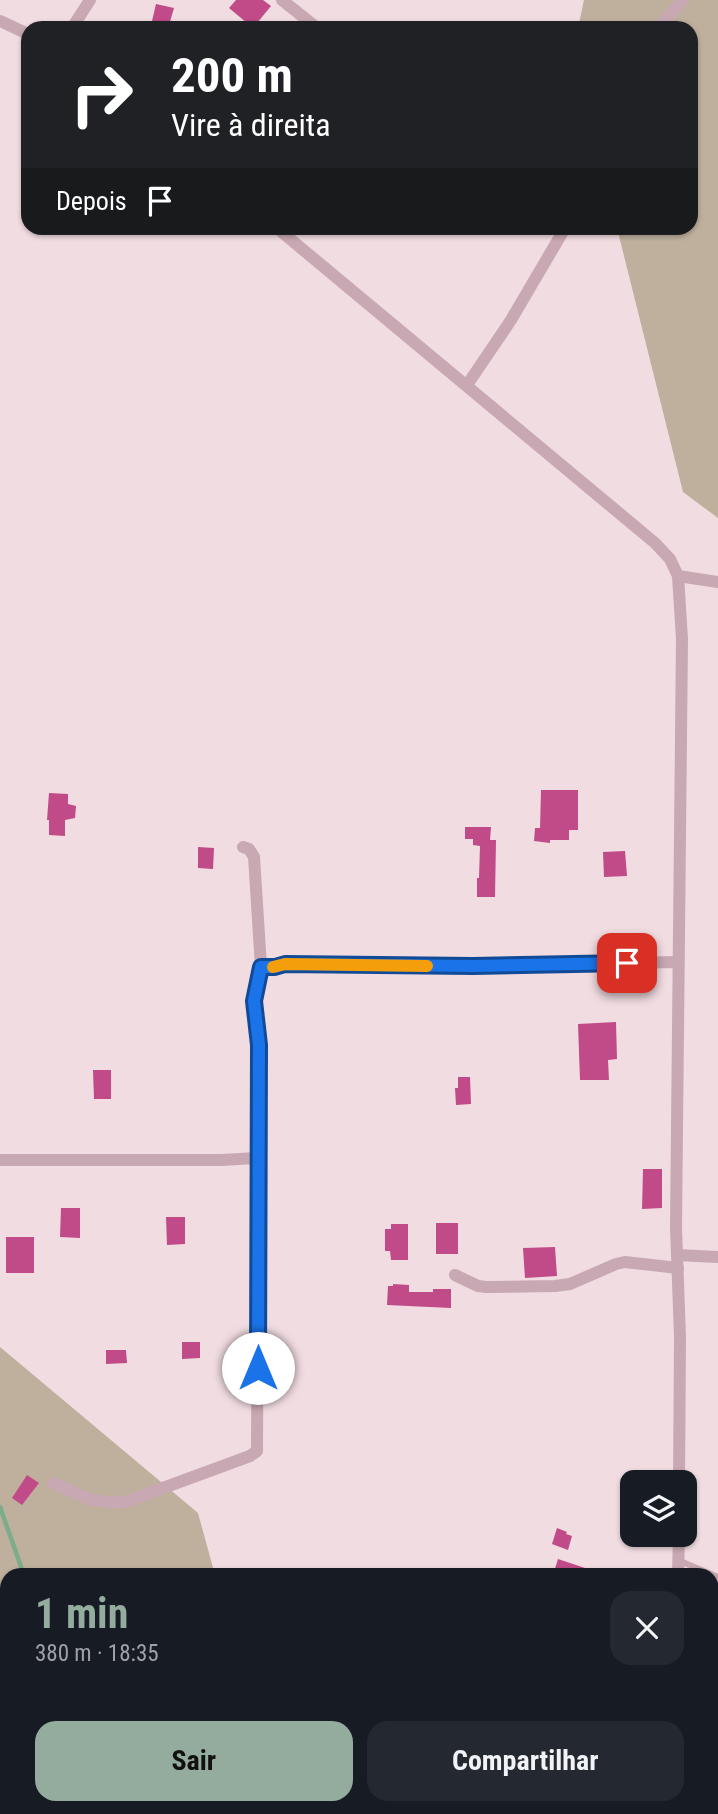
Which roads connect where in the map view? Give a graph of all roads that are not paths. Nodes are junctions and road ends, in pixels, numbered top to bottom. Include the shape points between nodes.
1 (90, 0) edge
2 (282, 0) edge
3 (683, 0) edge
4 (0, 21) edge
5 (76, 21) edge
6 (308, 21) edge
7 (664, 21) edge
8 (21, 31) edge
9 (285, 235) edge
10 (561, 235) edge
11 (467, 385) junction
12 (678, 576) junction
13 (718, 582) edge
14 (243, 847) dead end
15 (678, 962) junction
16 (261, 967) junction
17 (258, 1158) junction
18 (0, 1160) edge
19 (718, 1257) edge
20 (678, 1261) junction
21 (455, 1275) dead end
22 (679, 1470) edge
23 (53, 1483) dead end
24 (678, 1547) edge
25 (678, 1560) junction
26 (678, 1568) edge
27 (697, 1568) edge

1 - 5 street
2 - 6 street
3 - 7 street
4 - 8 street
9 - 11 street
10 - 11 street via 512,320
11 - 12 street via 655,543
12 - 13 street
12 - 15 street via 682,639
14 - 16 street via 254,857
15 - 16 street
15 - 20 street
16 - 17 street via 254,1001 259,1045
17 - 18 street
17 - 23 street via 257,1451 125,1502 89,1499
19 - 20 street
20 - 21 street via 625,1262 555,1286 486,1287
20 - 22 street
24 - 25 street
25 - 26 street
25 - 27 lane

